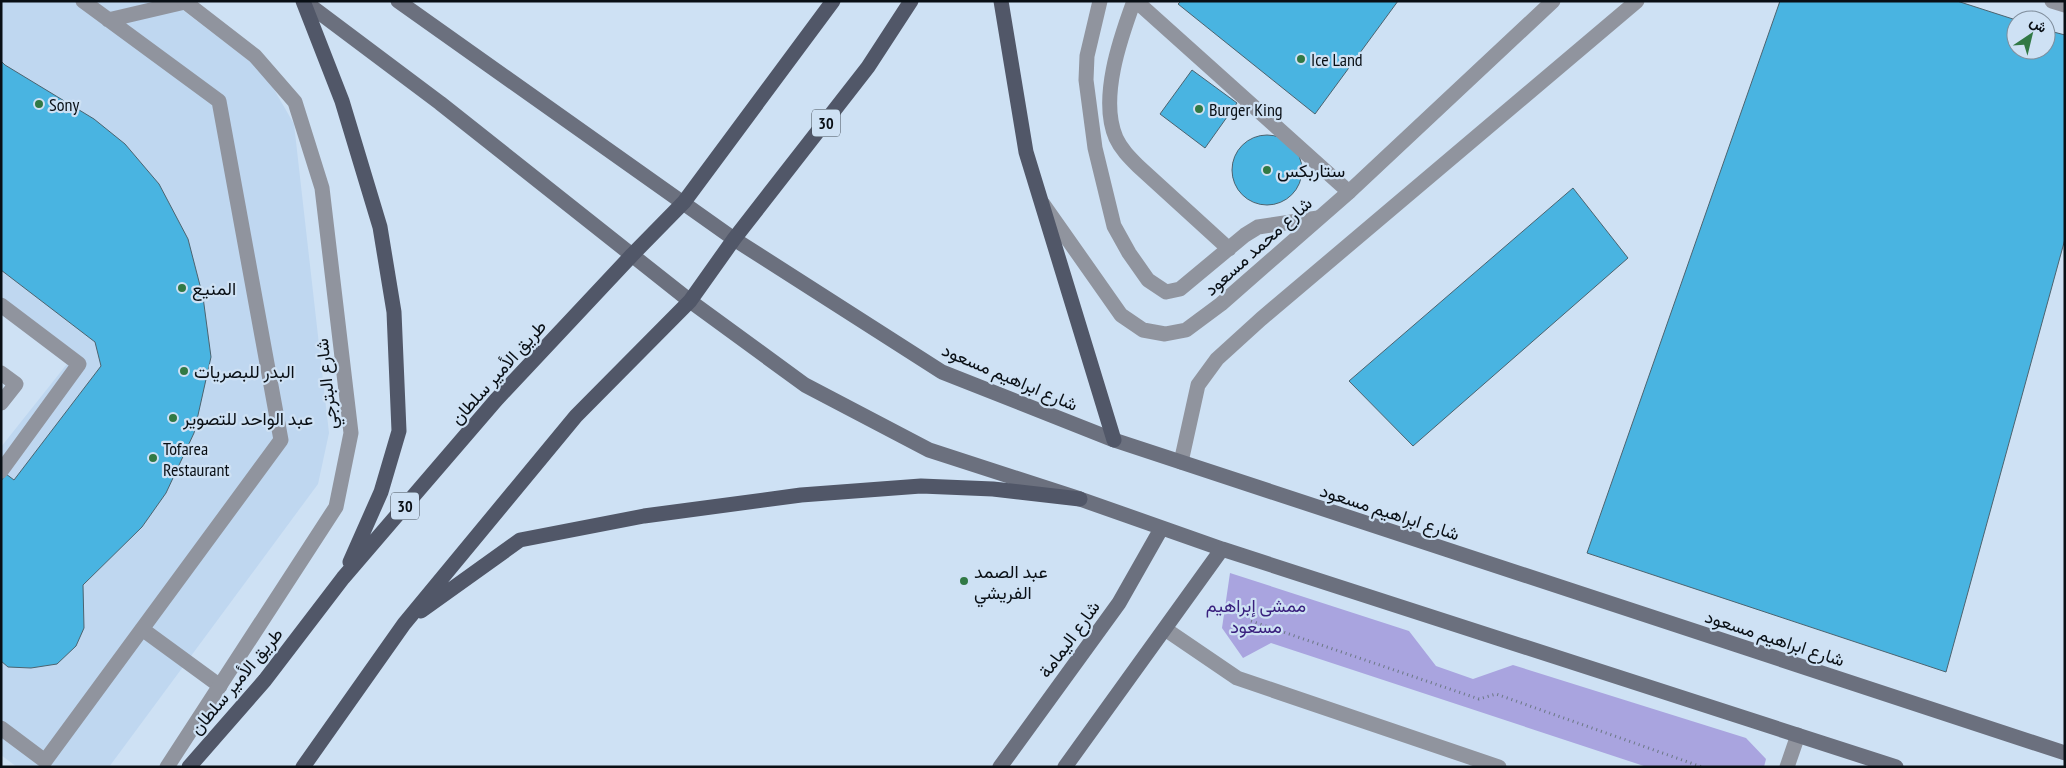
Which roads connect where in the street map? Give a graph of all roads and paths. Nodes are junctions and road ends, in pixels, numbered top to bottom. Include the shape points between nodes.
1 (82, 1) edge
2 (304, 1) edge
3 (398, 1) edge
4 (833, 1) edge
5 (911, 1) edge
6 (1001, 1) edge
7 (1100, 1) edge
8 (1135, 1) edge
9 (1552, 1) edge
10 (1637, 1) edge
11 (2052, 1) edge
12 (184, 2) edge
13 (2065, 5) edge
14 (108, 20) junction
15 (1348, 192) junction
16 (1039, 198) junction
17 (684, 202) junction
18 (1318, 218) junction
19 (734, 239) junction
20 (1229, 249) junction
21 (632, 255) junction
22 (690, 301) junction
23 (1, 305) edge
24 (1, 373) edge
25 (1, 403) edge
26 (1114, 440) junction
27 (1181, 462) junction
28 (1, 470) edge
29 (1080, 499) junction
30 (1161, 529) junction
31 (1222, 549) junction
32 (343, 578) junction
33 (1251, 621) dead end
34 (404, 624) junction
35 (142, 629) junction
36 (1165, 629) junction
37 (220, 686) junction
38 (1, 728) edge
39 (1798, 735) junction
40 (2065, 753) edge
41 (167, 767) edge
42 (189, 767) edge
43 (303, 767) edge
44 (1000, 767) edge
45 (1065, 767) edge
46 (1499, 767) edge
47 (1702, 767) edge
48 (1787, 767) edge
49 (1896, 767) edge

1 - 14 street
2 - 21 main road via 440,103
2 - 32 main road via 342,101 380,227 394,312 399,431 381,492
3 - 17 main road
4 - 17 main road, طريق الأمير سلطان / 30
5 - 19 main road, 30 via 868,67
6 - 16 main road via 1024,143
7 - 20 street via 1087,56 1086,80 1095,148 1114,226 1148,280 1166,292 1180,289
8 - 15 street
8 - 20 street via 1118,45 1111,84 1111,113 1116,137 1138,166
9 - 15 street, شارع محمد مسعود
10 - 27 street via 1217,359 1198,385
11 - 13 street
12 - 14 street
12 - 37 street, شارع البترجي via 255,56 295,102 322,188 351,433 336,507
14 - 35 street via 218,101 281,440
15 - 18 street, شارع محمد مسعود
16 - 18 street, شارع محمد مسعود via 1121,315 1143,330 1165,334 1186,330 1205,318
16 - 26 main road
17 - 19 main road
17 - 21 main road, طريق الأمير سلطان / 30
18 - 20 street via 1258,227
19 - 22 main road, 30
19 - 26 main road, شارع ابراهيم مسعود via 942,372
21 - 22 main road
21 - 32 main road, طريق الأمير سلطان / 30 via 496,400
22 - 29 main road via 805,386 928,450
22 - 34 main road, 30 via 576,416
23 - 28 street via 79,364
24 - 25 street via 16,384
26 - 27 main road, شارع ابراهيم مسعود
27 - 40 main road, شارع ابراهيم مسعود
29 - 30 main road
29 - 34 main road via 993,489 921,486 801,495 624,520 520,540
30 - 31 main road
30 - 44 main road, شارع اليمامة via 1119,602
31 - 36 main road
31 - 39 main road
32 - 42 main road, طريق الأمير سلطان / 30 via 265,680
33 - 47 path via 1479,699 1496,694
34 - 43 main road, 30
35 - 37 street
35 - 38 street via 45,761
36 - 45 main road
36 - 46 street via 1237,678
37 - 41 street, شارع البترجي
39 - 48 street
39 - 49 main road

